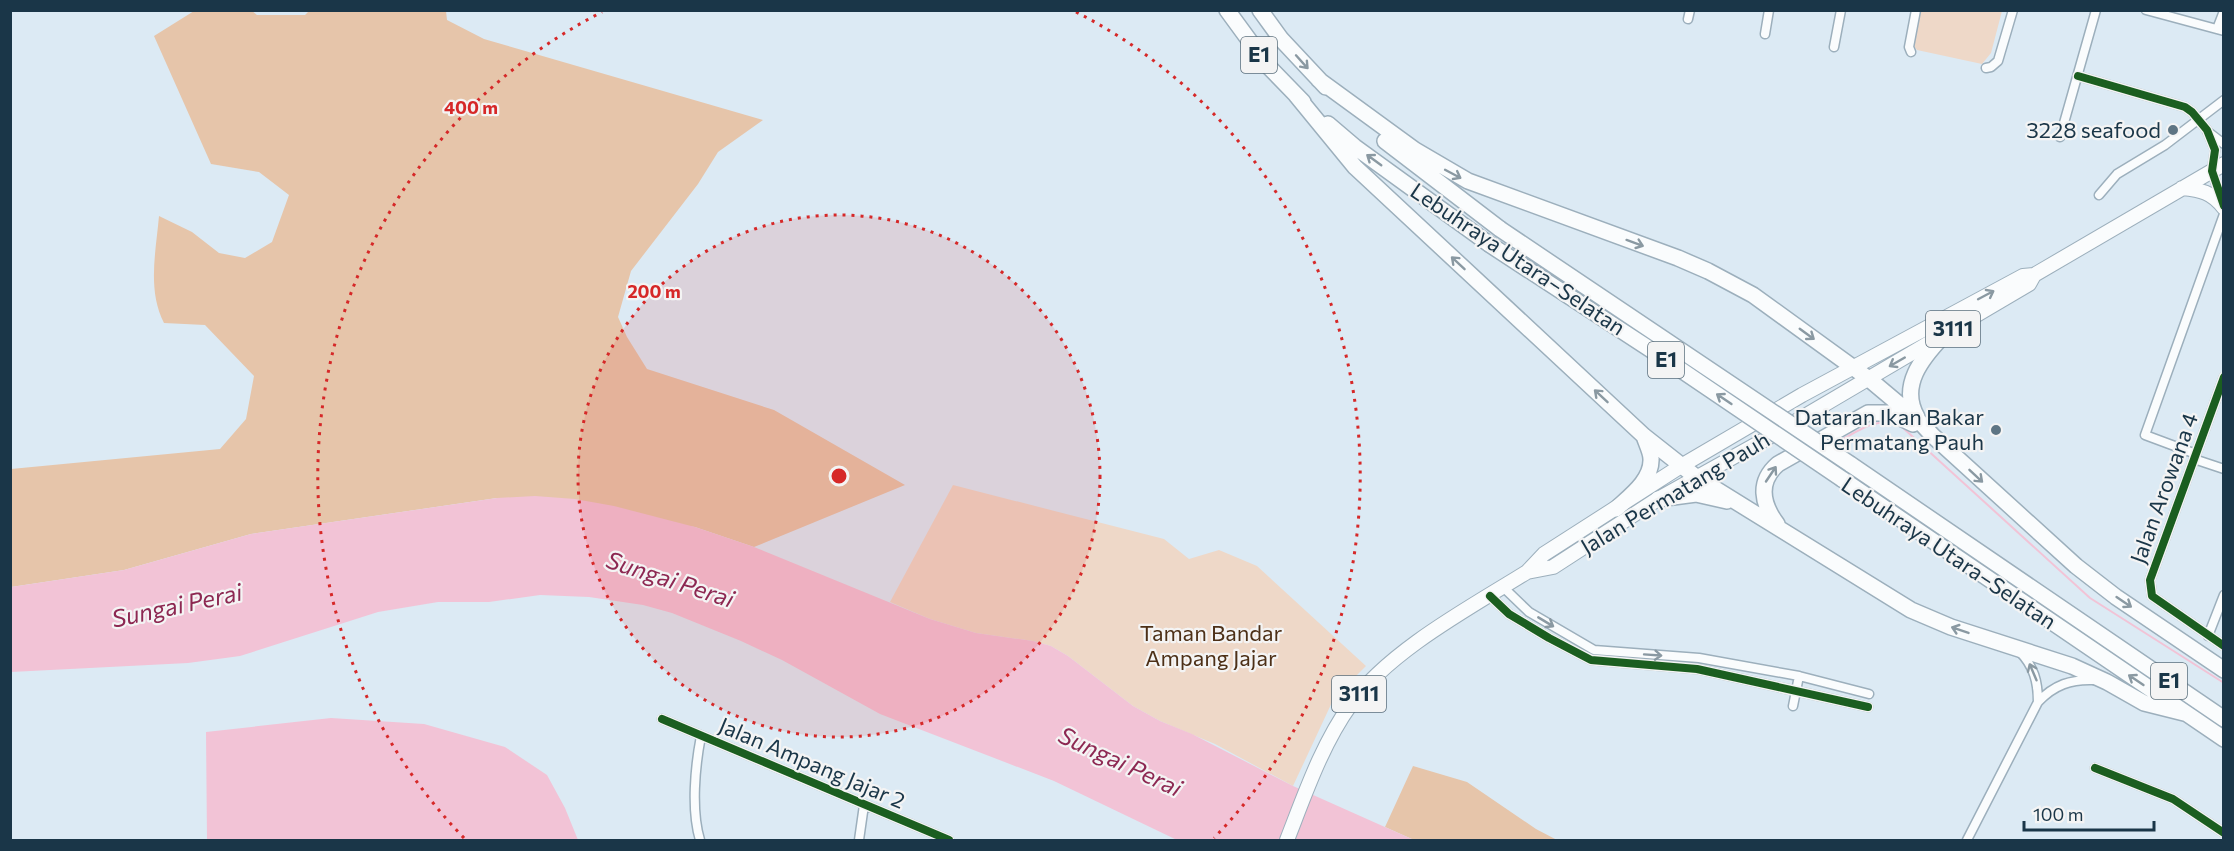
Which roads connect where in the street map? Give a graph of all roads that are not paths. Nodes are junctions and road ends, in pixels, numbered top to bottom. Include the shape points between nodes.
1 (1227, 10) edge
2 (1260, 10) edge
3 (1769, 10) edge
4 (1841, 10) edge
5 (1916, 10) edge
6 (2013, 10) edge
7 (2096, 10) edge
8 (2146, 10) edge
9 (2223, 11) edge
10 (2220, 30) edge
11 (1765, 34) dead end
12 (1834, 47) dead end
13 (1911, 52) dead end
14 (1986, 68) dead end
15 (2078, 76) junction
16 (1319, 80) junction
17 (1296, 95) junction
18 (2223, 100) edge
19 (2199, 120) junction
20 (2207, 130) junction
21 (2060, 137) dead end
22 (2223, 144) edge
23 (2218, 168) edge
24 (2182, 188) junction
25 (2099, 195) dead end
26 (2223, 207) edge
27 (2223, 214) edge
28 (2034, 275) junction
29 (1943, 336) junction
30 (1852, 367) junction
31 (2223, 377) edge
32 (1869, 379) junction
33 (1919, 421) junction
34 (1644, 436) junction
35 (1933, 436) junction
36 (2195, 456) junction
37 (1681, 466) junction
38 (2223, 469) edge
39 (1696, 477) junction
40 (1658, 499) junction
41 (1741, 505) junction
42 (1616, 509) junction
43 (1778, 526) junction
44 (1527, 572) junction
45 (1503, 587) junction
46 (2223, 595) edge
47 (1490, 596) junction
48 (2208, 636) junction
49 (2223, 646) edge
50 (2016, 647) junction
51 (1699, 658) junction
52 (1697, 669) junction
53 (2223, 670) edge
54 (1799, 676) junction
55 (2107, 682) junction
56 (1796, 691) junction
57 (1869, 694) dead end
58 (2038, 702) junction
59 (1793, 706) dead end
60 (1868, 707) dead end
61 (2184, 712) junction
62 (662, 719) dead end
63 (2223, 719) edge
64 (701, 736) junction
65 (2223, 739) edge
66 (2095, 768) dead end
67 (864, 805) junction
68 (2223, 833) edge
69 (700, 840) edge
70 (859, 840) edge
71 (949, 840) edge
72 (1287, 840) edge
73 (1967, 840) edge

1 - 17 highway, Lebuhraya Utara–Selatan / E1 via 1268,66
2 -> 16 highway, Lebuhraya Utara–Selatan / E1
3 - 11 street
4 - 12 street
5 - 13 street
6 - 14 street via 1998,61
7 - 15 street
8 - 10 street
9 - 10 street
15 - 19 street via 2185,107
15 - 21 street
16 -> 30 highway via 1451,172 1708,271 1753,295
16 - 63 highway, Lebuhraya Utara–Selatan / E1, bridge via 1371,130 1500,229
34 -> 17 highway via 1355,167
61 -> 17 highway, Lebuhraya Utara–Selatan / E1, bridge via 1489,244 1355,147
18 - 19 street
19 - 20 street
19 - 25 street via 2117,174
20 - 22 street
20 - 23 street
23 - 24 main road, Jalan Permatang Pauh / 3111
23 - 26 street
24 - 26 main road via 2207,192
24 - 28 main road, Jalan Permatang Pauh / 3111
27 - 36 street via 2145,435
28 - 29 main road, Jalan Permatang Pauh / 3111 via 2029,284
30 -> 28 main road, Jalan Permatang Pauh / 3111 via 2023,276
29 -> 32 main road, Jalan Permatang Pauh / 3111
29 - 33 highway via 1911,382 1911,403
30 - 32 highway
30 - 37 main road, Jalan Permatang Pauh / 3111
31 - 36 street, Jalan Arowana 4
32 - 33 highway
32 - 39 main road, Jalan Permatang Pauh / 3111
33 - 35 highway
34 - 37 highway
34 - 42 highway via 1651,459 1648,471 1642,485
43 -> 35 highway via 1765,505 1765,481 1778,464 1810,445 1862,416 1877,412 1897,415
35 -> 53 highway via 2088,576
36 - 38 street
36 - 48 street, Jalan Arowana 4 via 2150,580 2150,592
37 - 39 highway
37 - 42 main road, Jalan Permatang Pauh / 3111
39 - 40 main road, Jalan Permatang Pauh / 3111
39 - 41 highway
40 - 41 highway via 1696,494
40 - 44 main road, Jalan Permatang Pauh / 3111 via 1553,567
41 - 43 highway
42 - 44 main road, Jalan Permatang Pauh / 3111 via 1544,554
50 -> 43 highway via 1911,610
44 - 45 main road, Jalan Permatang Pauh / 3111
45 - 47 main road, Jalan Permatang Pauh / 3111
45 -> 51 street via 1529,612 1594,650
46 - 48 street
47 - 52 street via 1509,614 1591,660
47 - 72 main road, Jalan Permatang Pauh / 3111 via 1401,654 1352,703 1333,732
48 - 49 street, Jalan Arowana 4
50 - 55 highway
58 -> 50 street via 2032,668
51 - 52 street
51 - 54 street
52 - 56 street
54 - 56 street
54 - 57 street
55 - 58 street via 2073,681 2053,689
55 - 61 highway via 2144,703
56 - 59 street
56 - 60 street
58 - 73 street
61 - 65 highway, Lebuhraya Utara–Selatan / E1
62 - 64 street, Jalan Ampang Jajar 2
64 - 67 street, Jalan Ampang Jajar 2
64 - 69 street via 695,816
66 - 68 street via 2173,799
67 - 70 street
67 - 71 street, Jalan Ampang Jajar 2

